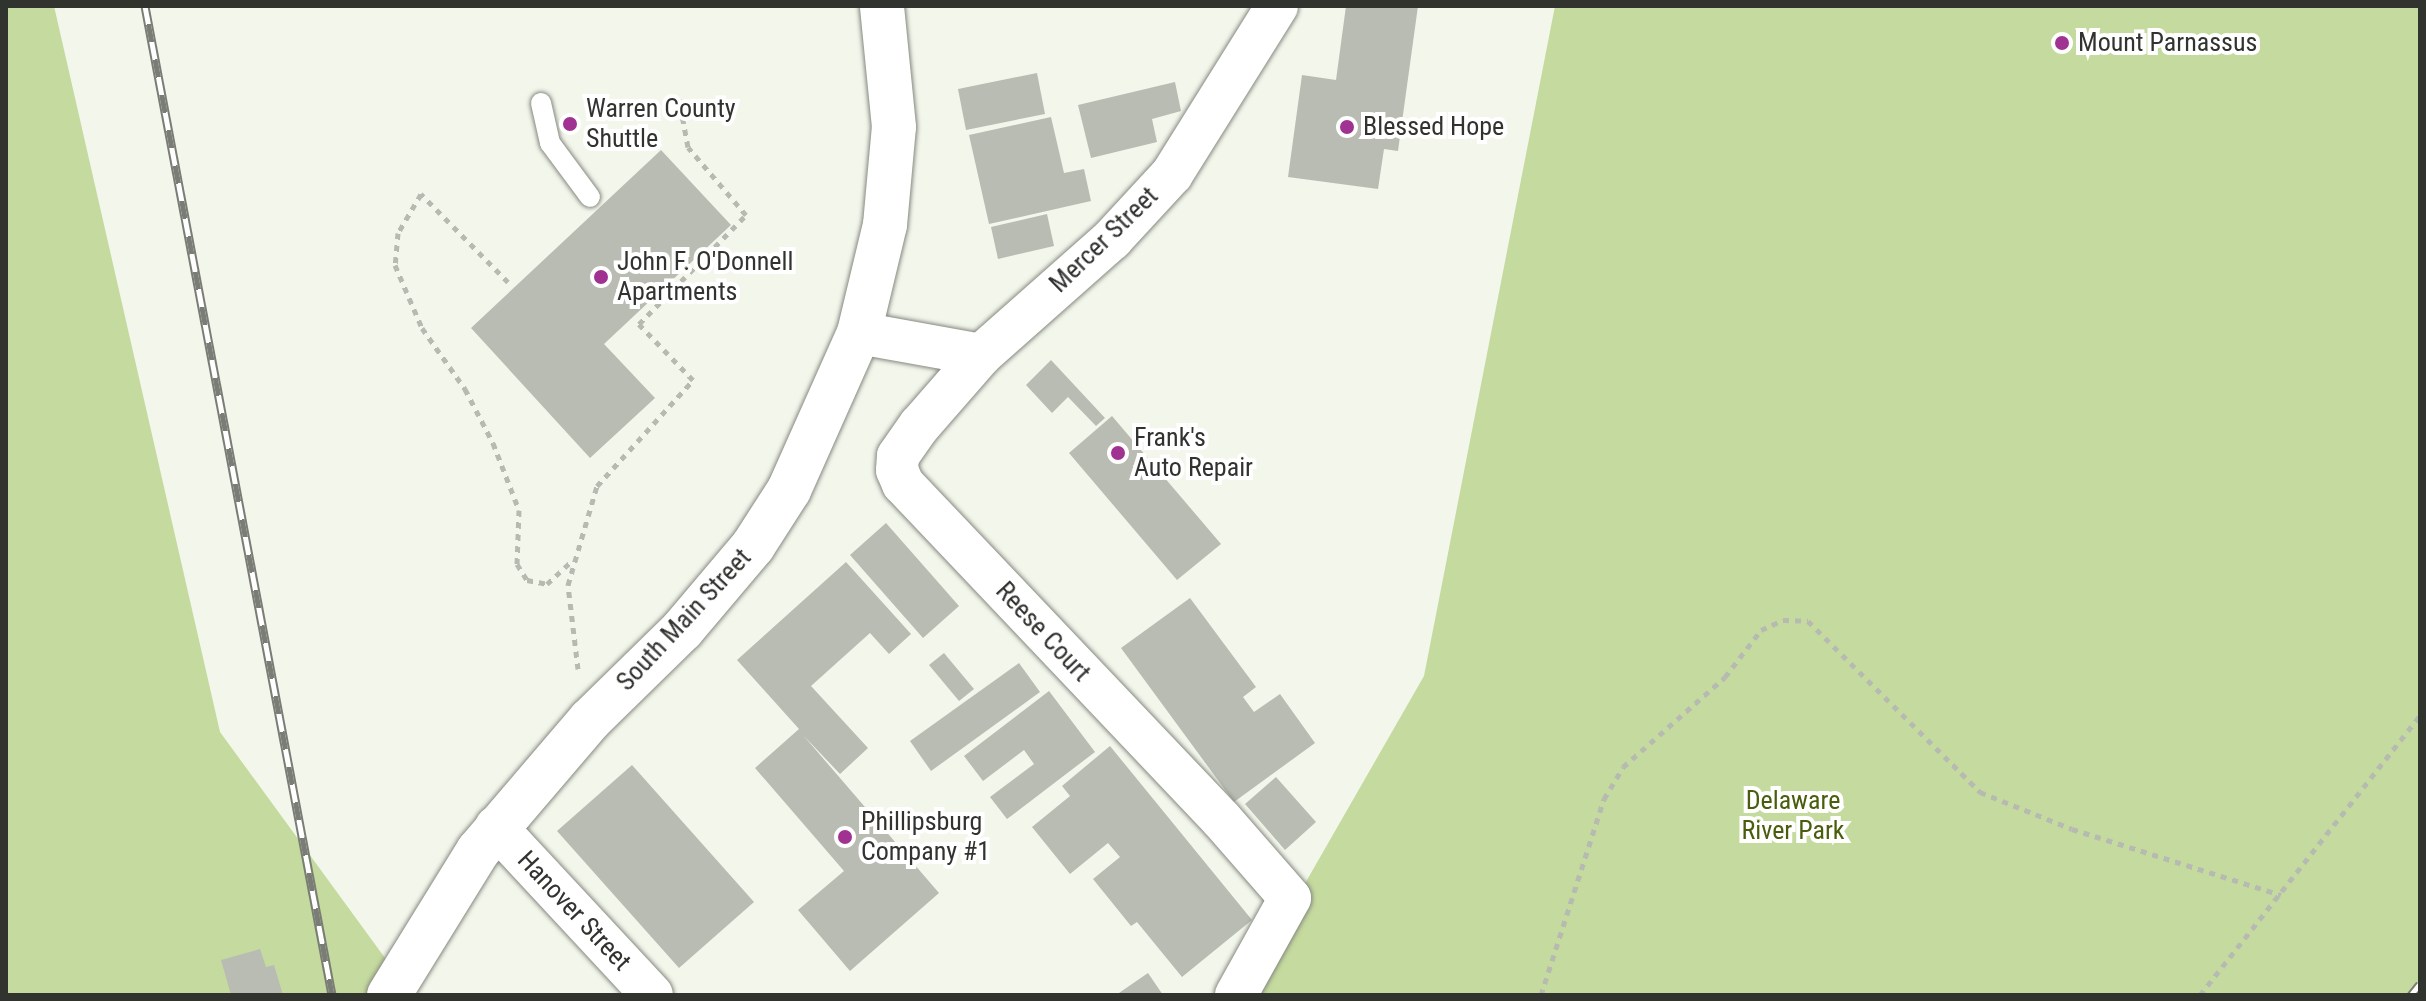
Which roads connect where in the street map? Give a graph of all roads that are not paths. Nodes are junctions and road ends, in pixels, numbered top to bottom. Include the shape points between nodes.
1 (882, 6) edge
2 (1277, 6) edge
3 (541, 103) dead end
4 (590, 197) dead end
5 (859, 333) junction
6 (981, 355) junction
7 (496, 827) junction
8 (389, 995) edge
9 (652, 995) edge
10 (1236, 995) edge

1 - 5 main road, South Main Street via 894,127 885,225
2 - 6 street, Mercer Street via 1172,174 1112,239
3 - 4 lane via 550,143
5 - 6 street
5 - 7 main road, South Main Street via 789,490 753,546 682,630 590,720
6 - 10 street, Reese Court via 898,456 903,484 1290,898
7 - 8 main road, South Main Street
7 - 9 street, Hanover Street

